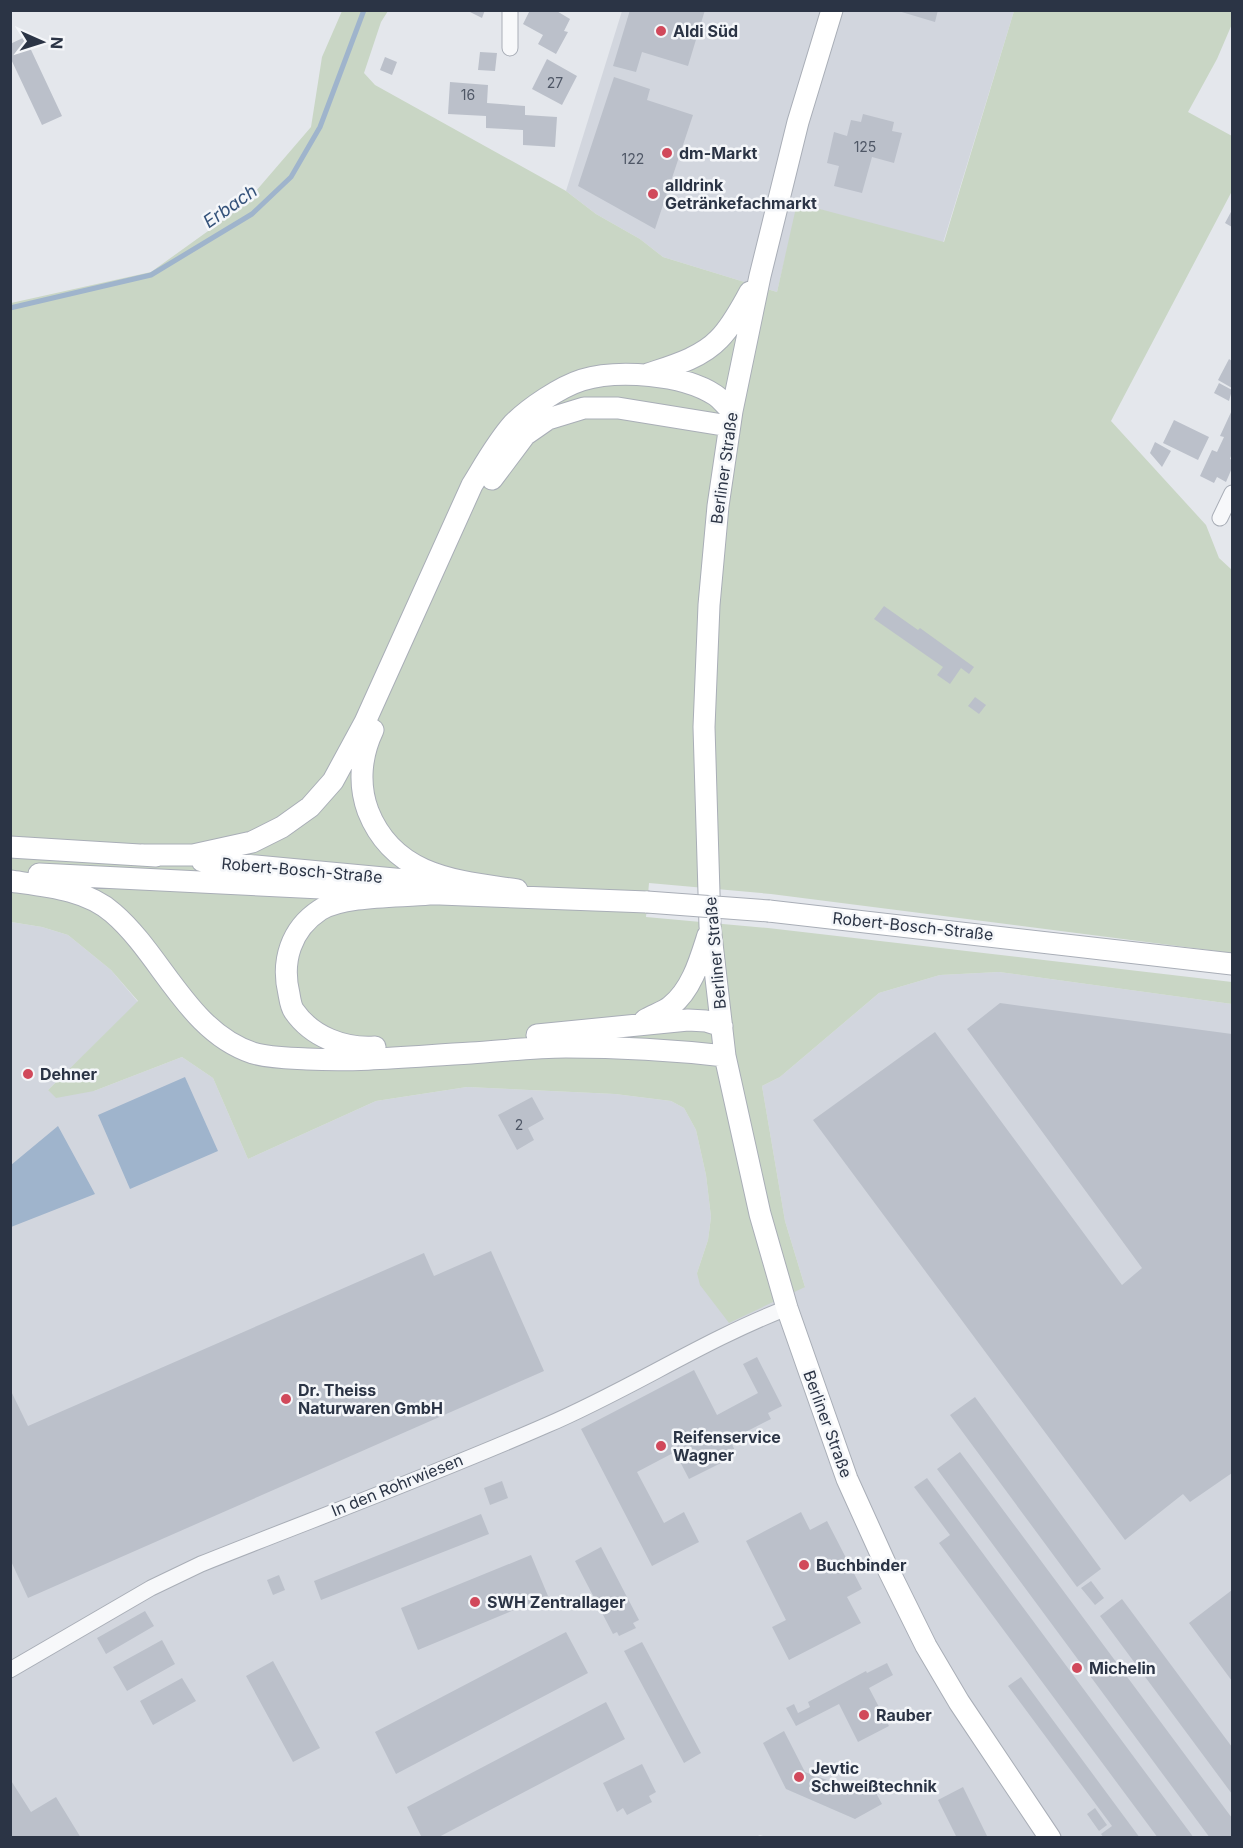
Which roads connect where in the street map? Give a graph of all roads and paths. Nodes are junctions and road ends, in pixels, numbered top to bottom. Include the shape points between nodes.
1 (510, 10) edge
2 (832, 10) edge
3 (510, 48) dead end
4 (759, 276) junction
5 (647, 374) junction
6 (730, 419) junction
7 (1233, 493) edge
8 (1220, 518) dead end
9 (370, 724) junction
10 (359, 748) junction
11 (10, 847) edge
12 (142, 855) junction
13 (10, 873) edge
14 (10, 881) edge
15 (517, 890) junction
16 (429, 894) junction
17 (592, 899) junction
18 (710, 926) junction
19 (1233, 964) edge
20 (637, 1024) junction
21 (722, 1026) junction
22 (725, 1056) junction
23 (787, 1308) junction
24 (10, 1670) edge
25 (1050, 1838) edge

1 - 3 street
2 - 4 main road, Berliner Straße via 798,122
4 - 5 main road via 719,339 700,354
4 - 6 main road, Berliner Straße
5 - 6 main road via 716,395
5 - 9 main road via 580,381 545,399 514,424 472,485
6 - 9 main road via 584,408 548,418 525,435 486,487
6 - 18 main road, Berliner Straße via 718,506 705,669
7 - 8 street
9 - 10 main road
10 - 12 main road via 310,807 252,842 192,855
10 - 15 main road via 365,802 374,827 388,846 435,874
11 - 12 main road, Robert-Bosch-Straße
12 - 15 main road, Robert-Bosch-Straße
13 - 16 main road, Robert-Bosch-Straße
14 - 22 main road via 58,888 91,899 113,912 193,1010 223,1039 253,1053 333,1060 565,1047
15 - 17 main road, Robert-Bosch-Straße
16 - 17 main road, Robert-Bosch-Straße
16 - 20 main road via 342,901 321,910 300,928 287,952 285,980 293,1010 311,1029 338,1044 366,1048
17 - 19 main road, Robert-Bosch-Straße, bridge via 769,911
18 - 20 main road via 698,967 686,988 671,1006
18 - 21 main road, Berliner Straße
20 - 21 main road via 688,1020
21 - 22 main road, Berliner Straße
22 - 23 main road, Berliner Straße via 760,1214
23 - 24 street, In den Rohrwiesen via 746,1324 547,1425 201,1564 151,1588
23 - 25 main road, Berliner Straße via 848,1479 926,1646

